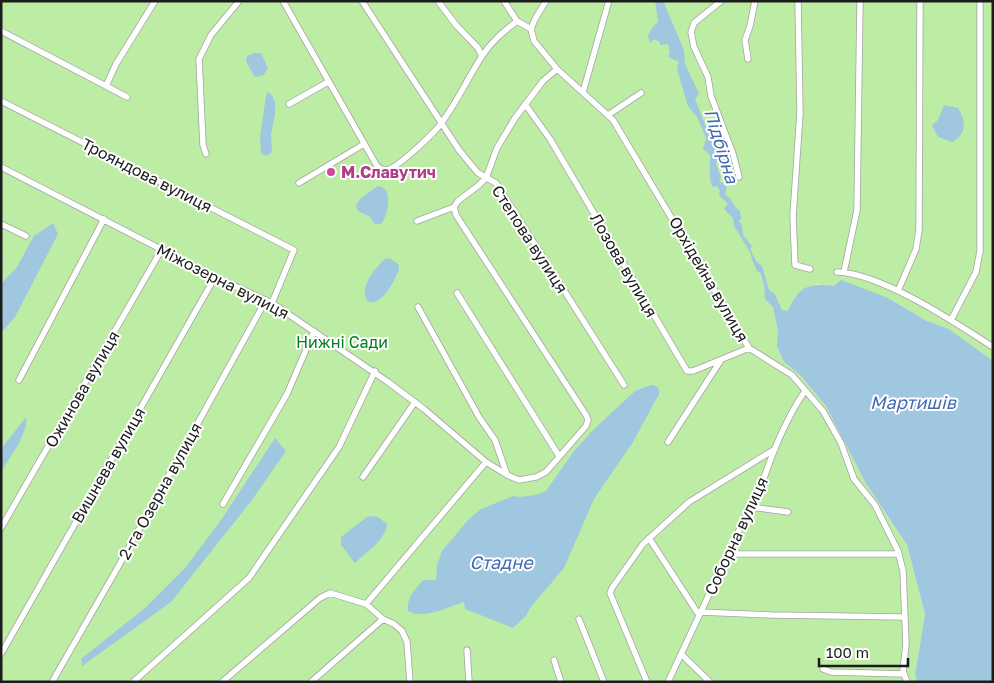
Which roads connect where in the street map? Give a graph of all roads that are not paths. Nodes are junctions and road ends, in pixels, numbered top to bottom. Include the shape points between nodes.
1 (155, 1) edge
2 (239, 1) edge
3 (283, 1) edge
4 (362, 1) edge
5 (438, 1) edge
6 (504, 1) edge
7 (546, 1) edge
8 (721, 1) edge
9 (755, 1) edge
10 (798, 1) edge
11 (860, 1) edge
12 (920, 1) edge
13 (980, 1) edge
14 (608, 4) dead end
15 (516, 21) junction
16 (531, 29) junction
17 (1, 31) edge
18 (482, 56) junction
19 (748, 59) dead end
20 (557, 69) junction
21 (328, 82) junction
22 (106, 86) junction
23 (583, 92) junction
24 (641, 93) dead end
25 (127, 96) dead end
26 (1, 101) edge
27 (289, 104) dead end
28 (525, 104) junction
29 (608, 115) junction
30 (442, 123) junction
31 (364, 144) junction
32 (206, 154) dead end
33 (1, 167) edge
34 (739, 177) dead end
35 (486, 178) junction
36 (299, 183) dead end
37 (454, 207) junction
38 (104, 219) junction
39 (417, 221) dead end
40 (1, 224) edge
41 (26, 236) dead end
42 (162, 249) junction
43 (810, 270) dead end
44 (215, 276) junction
45 (898, 291) junction
46 (457, 293) dead end
47 (266, 300) junction
48 (272, 303) junction
49 (418, 307) dead end
50 (951, 320) junction
51 (314, 331) junction
52 (993, 347) edge
53 (749, 348) junction
54 (722, 359) junction
55 (375, 371) junction
56 (19, 380) dead end
57 (624, 385) dead end
58 (805, 391) junction
59 (415, 402) junction
60 (668, 442) dead end
61 (774, 449) junction
62 (559, 456) junction
63 (486, 462) junction
64 (507, 475) junction
65 (363, 477) dead end
66 (223, 504) dead end
67 (750, 507) junction
68 (788, 512) dead end
69 (1, 528) edge
70 (649, 538) junction
71 (728, 554) junction
72 (899, 554) junction
73 (366, 604) junction
74 (700, 614) junction
75 (904, 617) junction
76 (383, 619) junction
77 (579, 620) dead end
78 (466, 650) dead end
79 (1, 654) edge
80 (681, 654) junction
81 (554, 660) dead end
82 (823, 669) dead end
83 (904, 674) junction
84 (408, 680) edge
85 (52, 682) edge
86 (133, 682) edge
87 (222, 682) edge
88 (311, 682) edge
89 (469, 682) edge
90 (561, 682) edge
91 (604, 682) edge
92 (647, 682) edge
93 (668, 682) edge
94 (710, 682) edge
95 (907, 682) edge

1 - 22 street
2 - 32 street via 212,35 199,59
3 - 21 street
4 - 30 street, Степова вулиця
5 - 18 street
6 - 15 street
7 - 16 street
8 - 34 street via 694,23 691,32
9 - 19 street via 745,40
10 - 43 street via 800,113 793,216 795,265
11 - 45 street via 857,210 841,272 859,274
12 - 45 street via 919,230 916,249
13 - 50 street via 980,251 976,272
14 - 23 street
15 - 16 street
15 - 18 street via 496,37
16 - 20 street, Орхідейна вулиця via 534,41
17 - 22 street
18 - 30 street
20 - 23 street, Орхідейна вулиця
20 - 28 street
21 - 27 street
21 - 31 street
22 - 25 street
23 - 29 street, Орхідейна вулиця
24 - 29 street
26 - 48 street, Трояндова вулиця via 294,250
28 - 35 street via 497,148
28 - 54 street, Лозова вулиця via 555,147 686,371 693,372
29 - 53 street, Орхідейна вулиця
30 - 31 street via 399,162 385,170 377,166
30 - 35 street, Степова вулиця via 459,150
31 - 36 street
33 - 38 street, Міжозерна вулиця
35 - 37 street
35 - 57 street, Степова вулиця via 496,183
37 - 39 street
37 - 62 street via 456,216 588,420
38 - 42 street, Міжозерна вулиця
38 - 56 street
40 - 41 street
42 - 44 street, Міжозерна вулиця
42 - 69 street, Ожинова вулиця
44 - 47 street, Міжозерна вулиця
44 - 79 street, Вишнева вулиця
45 - 50 street
46 - 62 street
47 - 48 street, Міжозерна вулиця
47 - 85 street, 2-га Озерна вулиця
48 - 51 street, Міжозерна вулиця
49 - 64 street via 495,440
50 - 52 street
51 - 55 street, Міжозерна вулиця
51 - 66 street via 287,394
53 - 54 street, Лозова вулиця
53 - 58 street, Орхідейна вулиця via 792,376
54 - 60 street
55 - 59 street, Міжозерна вулиця
55 - 86 street via 339,447 250,578
58 - 61 street, Соборна вулиця
58 - 72 street, Орхідейна вулиця via 824,411 841,443 854,479 875,505
59 - 63 street, Міжозерна вулиця
59 - 65 street
61 - 67 street, Соборна вулиця
61 - 70 street via 688,502
62 - 64 street, Міжозерна вулиця via 546,472 530,479 519,480
63 - 64 street, Міжозерна вулиця
63 - 73 street
67 - 68 street
67 - 71 street, Соборна вулиця
70 - 74 street
70 - 92 street via 610,593
71 - 72 street
71 - 74 street, Соборна вулиця
72 - 75 street, Орхідейна вулиця via 903,571
73 - 76 street
73 - 87 street via 330,593 320,598
74 - 75 street
74 - 80 street, Соборна вулиця
75 - 83 street, Орхідейна вулиця
76 - 84 street via 402,631 407,642
76 - 88 street
77 - 91 street
78 - 89 street
80 - 93 street, Соборна вулиця
80 - 94 street
81 - 90 street
82 - 83 street via 830,672
83 - 95 street, Орхідейна вулиця

